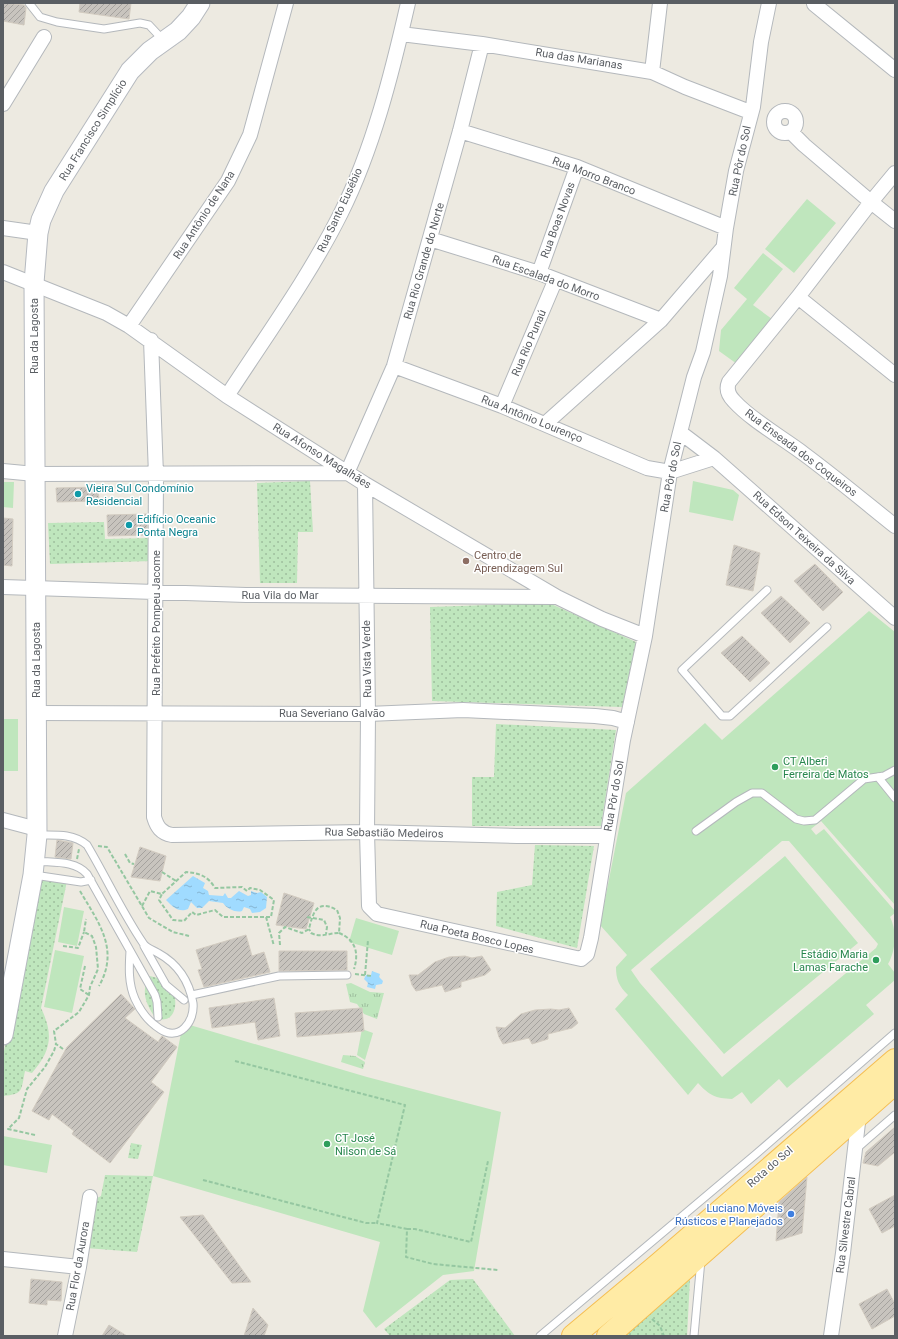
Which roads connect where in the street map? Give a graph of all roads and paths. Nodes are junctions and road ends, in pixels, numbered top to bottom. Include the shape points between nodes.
1 (29, 3) edge
2 (200, 3) edge
3 (286, 3) edge
4 (408, 3) edge
5 (660, 3) edge
6 (769, 3) edge
7 (811, 3) edge
8 (401, 34) junction
9 (44, 37) dead end
10 (164, 41) junction
11 (482, 44) junction
12 (895, 70) edge
13 (652, 72) junction
14 (3, 104) edge
15 (750, 112) junction
16 (460, 131) junction
17 (791, 132) dead end
18 (577, 167) junction
19 (895, 173) edge
20 (871, 202) junction
21 (895, 221) edge
22 (3, 228) edge
23 (726, 228) junction
24 (38, 233) junction
25 (430, 239) junction
26 (722, 249) junction
27 (3, 272) edge
28 (539, 273) junction
29 (555, 281) junction
30 (34, 283) junction
31 (798, 297) junction
32 (661, 320) junction
33 (129, 326) junction
34 (151, 340) junction
35 (394, 366) junction
36 (895, 375) edge
37 (227, 396) junction
38 (502, 406) junction
39 (546, 424) junction
40 (681, 433) junction
41 (714, 458) junction
42 (3, 471) edge
43 (670, 472) junction
44 (347, 473) junction
45 (35, 474) junction
46 (156, 475) junction
47 (365, 484) junction
48 (895, 526) edge
49 (3, 587) edge
50 (36, 589) junction
51 (768, 590) dead end
52 (156, 592) junction
53 (367, 596) junction
54 (557, 597) junction
55 (895, 618) edge
56 (827, 627) dead end
57 (645, 636) junction
58 (36, 713) junction
59 (155, 714) junction
60 (368, 714) junction
61 (627, 722) junction
62 (895, 770) edge
63 (878, 777) junction
64 (895, 798) edge
65 (3, 820) edge
66 (37, 832) junction
67 (162, 832) joint
68 (367, 832) junction
69 (696, 832) dead end
70 (607, 836) junction
71 (125, 854) dead end
72 (134, 864) dead end
73 (34, 868) junction
74 (162, 872) dead end
75 (91, 880) junction
76 (176, 881) junction
77 (162, 894) junction
78 (142, 906) dead end
79 (369, 906) joint
80 (266, 917) junction
81 (307, 917) dead end
82 (311, 918) junction
83 (86, 919) dead end
84 (309, 929) junction
85 (84, 932) junction
86 (326, 934) junction
87 (339, 934) junction
88 (368, 940) dead end
89 (280, 944) dead end
90 (144, 945) junction
91 (63, 946) dead end
92 (274, 946) dead end
93 (130, 951) junction
94 (587, 954) joint
95 (85, 966) dead end
96 (347, 975) dead end
97 (365, 975) junction
98 (372, 976) dead end
99 (8, 989) edge
100 (89, 995) junction
101 (192, 995) junction
102 (184, 1000) dead end
103 (158, 1017) dead end
104 (895, 1033) edge
105 (3, 1035) edge
106 (56, 1044) junction
107 (63, 1049) dead end
108 (895, 1060) edge
109 (235, 1061) dead end
110 (895, 1083) edge
111 (859, 1114) junction
112 (895, 1115) edge
113 (35, 1136) dead end
114 (855, 1150) junction
115 (488, 1161) dead end
116 (202, 1180) dead end
117 (90, 1197) dead end
118 (377, 1223) junction
119 (407, 1229) junction
120 (701, 1254) junction
121 (3, 1259) edge
122 (79, 1267) junction
123 (498, 1270) dead end
124 (584, 1332) edge
125 (65, 1336) edge
126 (540, 1336) edge
127 (608, 1336) edge
128 (694, 1336) edge
129 (831, 1336) edge

1 - 10 lane via 40,17 56,22 104,29 140,22 149,24
2 - 10 street, Rua Francisco Simplício via 191,17
3 - 33 street, Rua Antônio de Nana via 250,135 228,181
4 - 8 street, Rua Santo Eusébio
5 - 13 street
6 - 15 street, Rua Pôr do Sol
7 - 12 street
8 - 11 street, Rua das Marianas
8 - 37 street, Rua Santo Eusébio via 362,165 342,212 319,255
9 - 14 street
10 - 24 street, Rua Francisco Simplício via 139,61 123,81 50,198
11 - 13 street, Rua das Marianas
11 - 16 street, Rua Rio Grande do Norte
13 - 15 street, Rua das Marianas
15 - 23 street, Rua Pôr do Sol
16 - 18 street, Rua Morro Branco
16 - 25 street, Rua Rio Grande do Norte
17 - 20 street
18 - 23 street, Rua Morro Branco
18 - 28 street, Rua Boas Novas
19 - 20 street
20 - 21 street
20 - 31 street
22 - 24 street
23 - 26 street, Rua Pôr do Sol
24 - 30 street, Rua Francisco Simplício
25 - 28 street, Rua Escalada do Morro
25 - 35 street, Rua Rio Grande do Norte
26 - 32 street
26 - 40 street, Rua Pôr do Sol via 714,304
27 - 30 street, Rua Afonso Magalhães
28 - 29 street, Rua Escalada do Morro
29 - 32 street, Rua Escalada do Morro
29 - 38 street, Rua Rio Punaú
30 - 33 street, Rua Afonso Magalhães via 106,313
30 - 45 street, Rua da Lagosta
31 - 36 street
31 - 48 street, Rua Enseada dos Coqueiros via 736,372 727,387 728,394
32 - 39 street
33 - 34 street, Rua Afonso Magalhães
34 - 37 street, Rua Afonso Magalhães
34 - 46 street, Rua Prefeito Pompeu Jacome
35 - 38 street, Rua Antônio Lourenço
35 - 44 street, Rua Rio Grande do Norte
37 - 44 street, Rua Afonso Magalhães
38 - 39 street, Rua Antônio Lourenço
39 - 43 street, Rua Antônio Lourenço via 647,468
40 - 41 street, Rua Edson Teixeira da Silva
40 - 43 street, Rua Pôr do Sol
41 - 43 street
41 - 55 street, Rua Edson Teixeira da Silva
42 - 45 street
43 - 57 street, Rua Pôr do Sol
44 - 46 street
44 - 47 street, Rua Afonso Magalhães
45 - 46 street
45 - 50 street, Rua da Lagosta
46 - 52 street, Rua Prefeito Pompeu Jacome
47 - 53 street, Rua Vista Verde
47 - 54 street, Rua Afonso Magalhães
49 - 50 street, Rua Vila do Mar
50 - 52 street, Rua Vila do Mar
50 - 58 street, Rua da Lagosta
51 - 56 lane via 682,670 722,716 730,716
52 - 53 street, Rua Vila do Mar
52 - 59 street, Rua Prefeito Pompeu Jacome
53 - 54 street, Rua Vila do Mar
53 - 60 street, Rua Vista Verde
54 - 57 street, Rua Afonso Magalhães
57 - 61 street, Rua Pôr do Sol
58 - 59 street, Rua Severiano Galvão
58 - 66 street, Rua da Lagosta
59 - 60 street, Rua Severiano Galvão
59 - 67 street, Rua Prefeito Pompeu Jacome via 154,817
60 - 61 street, Rua Severiano Galvão via 463,710 528,712 594,716
60 - 68 street, Rua Vista Verde
61 - 70 street, Rua Pôr do Sol
62 - 63 lane via 891,774
63 - 64 lane
63 - 69 lane via 864,779 815,820 796,819 762,793 752,793
65 - 66 street
66 - 73 street, Rua da Lagosta
66 - 90 lane via 77,838 87,845
67 - 68 street, Rua Sebastião Medeiros via 172,835
68 - 70 street, Rua Sebastião Medeiros
68 - 79 street, Rua Vista Verde
70 - 94 street, Rua Pôr do Sol
71 - 72 path via 130,863
73 - 75 lane via 81,882
73 - 75 lane via 76,866
73 - 99 street, Rua da Lagosta
74 - 76 path
75 - 93 lane
76 - 77 path
76 - 80 path via 186,872 196,873 210,880 215,888 242,887 247,891 250,888 260,890 274,900 271,917
77 - 78 path via 150,891
77 - 80 path via 159,900 172,920 184,921 192,912 196,915 215,910 223,917
79 - 94 street, Rua Poeta Bosco Lopes via 377,914 577,959
80 - 92 path
81 - 82 path
82 - 84 path
82 - 86 path via 324,920
82 - 87 path via 317,908 326,906 337,910 340,918
83 - 85 path
84 - 86 path via 316,936
84 - 89 path via 298,933 285,927 279,933
85 - 91 path via 78,948
85 - 100 path via 92,936 98,960 97,973
86 - 87 path
87 - 97 path via 348,937 354,943 356,958 353,974
88 - 97 path
90 - 101 lane via 176,965 186,979
90 - 102 lane via 166,985
93 - 101 lane via 129,978 135,998 147,1018 160,1029 169,1033 187,1026 194,1011
93 - 103 lane via 157,1002
95 - 100 path via 80,989
96 - 101 lane via 279,976
97 - 98 path
99 - 105 street, Rua da Lagosta
100 - 106 path via 79,1012 54,1031
104 - 126 lane
106 - 107 path
106 - 113 path via 46,1067 27,1089 19,1118 8,1129
108 - 124 main road, Rota do Sol
109 - 118 path via 405,1105
110 - 111 main road, Rota do Sol
111 - 114 street, Rua Silvestre Cabral
111 - 120 main road, Rota do Sol
112 - 114 lane
114 - 129 street, Rua Silvestre Cabral
115 - 119 path via 471,1242 415,1228
116 - 118 path via 366,1223
117 - 122 street, Rua Flor da Aurora
118 - 119 path
119 - 123 path via 406,1257 433,1264
120 - 127 main road, Rota do Sol
120 - 128 lane
121 - 122 street
122 - 125 street, Rua Flor da Aurora

